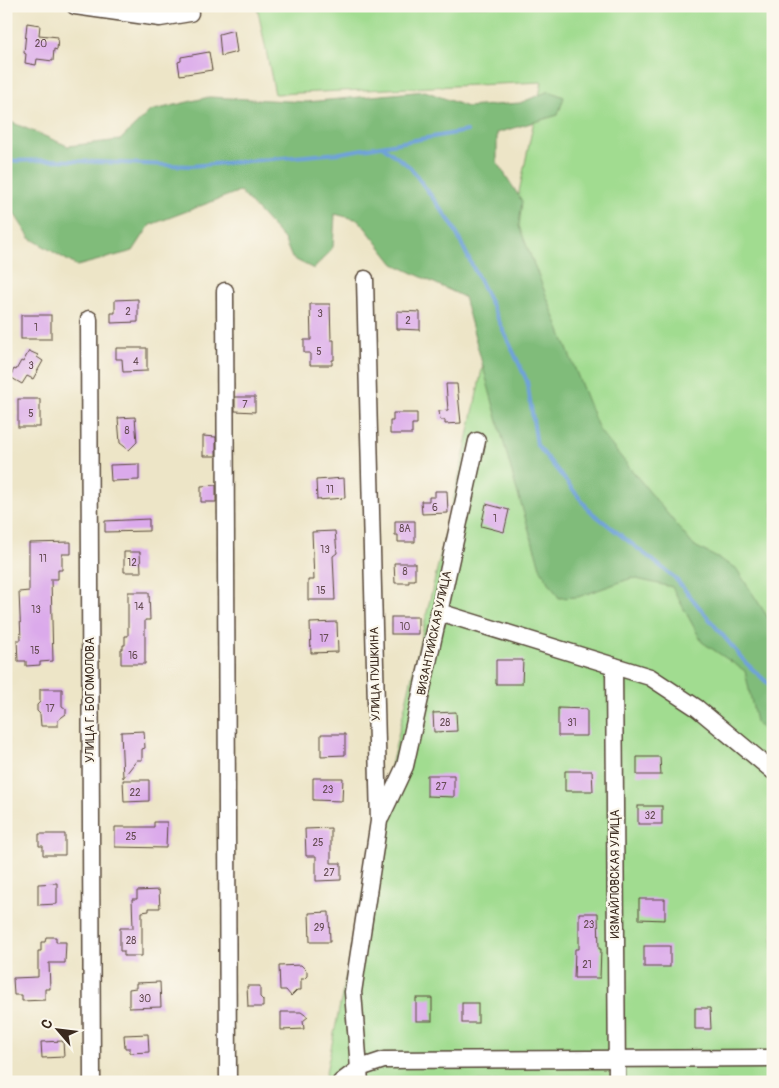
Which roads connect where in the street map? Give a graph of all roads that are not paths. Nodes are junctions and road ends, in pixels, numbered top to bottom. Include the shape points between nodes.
1 (75, 6) edge
2 (190, 10) edge
3 (365, 279) dead end
4 (225, 291) dead end
5 (89, 319) dead end
6 (477, 441) dead end
7 (439, 612) junction
8 (614, 666) junction
9 (773, 771) edge
10 (379, 821) junction
11 (773, 1058) edge
12 (616, 1059) junction
13 (360, 1075) edge
14 (92, 1082) edge
15 (228, 1082) edge
16 (341, 1082) edge
17 (617, 1082) edge

1 - 2 street via 160,18
3 - 10 street, УЛИЦА ПУШКИНА
4 - 15 street
5 - 14 street, УЛИЦА Г. БОГОМОЛОВА
6 - 7 street, ВИЗАНТИЙСКАЯ УЛИЦА
7 - 8 street
7 - 10 street, ВИЗАНТИЙСКАЯ УЛИЦА via 405,766
8 - 9 street via 650,677 697,708
8 - 12 street, ИЗМАЙЛОВСКАЯ УЛИЦА
10 - 13 street, УЛИЦА ПУШКИНА via 353,992
11 - 12 street
12 - 13 street via 384,1060
12 - 17 street, ИЗМАЙЛОВСКАЯ УЛИЦА
13 - 16 street

